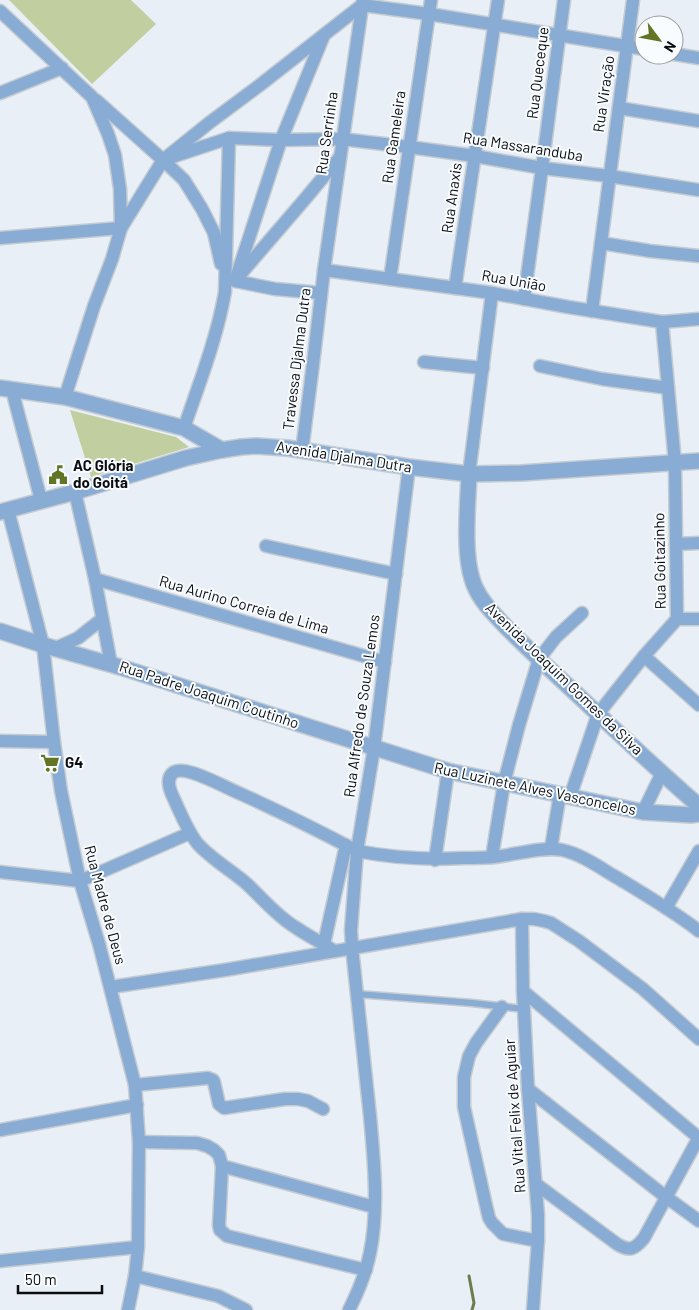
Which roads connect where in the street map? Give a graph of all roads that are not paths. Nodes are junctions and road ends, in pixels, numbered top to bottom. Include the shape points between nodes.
1 (431, 0) edge
2 (498, 0) edge
3 (564, 0) edge
4 (633, 0) edge
5 (362, 2) edge
6 (0, 11) edge
7 (429, 14) junction
8 (494, 25) junction
9 (325, 34) junction
10 (559, 36) junction
11 (627, 47) junction
12 (634, 48) edge
13 (684, 56) edge
14 (699, 58) edge
15 (62, 68) junction
16 (0, 93) edge
17 (92, 97) junction
18 (619, 108) junction
19 (699, 121) edge
20 (229, 138) junction
21 (342, 139) junction
22 (281, 140) junction
23 (409, 147) junction
24 (475, 156) junction
25 (340, 157) junction
26 (163, 160) junction
27 (542, 168) junction
28 (609, 176) junction
29 (699, 190) edge
30 (121, 228) junction
31 (0, 238) edge
32 (601, 243) junction
33 (699, 256) edge
34 (324, 270) junction
35 (390, 279) junction
36 (235, 281) junction
37 (456, 288) junction
38 (225, 292) junction
39 (321, 293) junction
40 (492, 293) junction
41 (524, 299) junction
42 (592, 310) junction
43 (699, 319) edge
44 (662, 322) junction
45 (424, 362) dead end
46 (540, 366) dead end
47 (483, 368) junction
48 (668, 388) junction
49 (6, 389) edge
50 (65, 397) junction
51 (184, 428) junction
52 (222, 450) junction
53 (302, 451) junction
54 (699, 461) edge
55 (675, 462) junction
56 (409, 467) junction
57 (469, 474) junction
58 (75, 492) junction
59 (41, 500) junction
60 (4, 511) edge
61 (699, 543) edge
62 (676, 544) junction
63 (266, 546) dead end
64 (396, 574) junction
65 (95, 579) junction
66 (582, 612) dead end
67 (677, 618) junction
68 (102, 619) junction
69 (699, 619) edge
70 (0, 631) edge
71 (49, 646) junction
72 (644, 656) junction
73 (539, 659) junction
74 (385, 662) junction
75 (111, 664) junction
76 (699, 705) edge
77 (598, 714) junction
78 (0, 741) edge
79 (54, 742) junction
80 (374, 748) junction
81 (448, 771) junction
82 (662, 773) junction
83 (504, 783) junction
84 (565, 795) junction
85 (699, 806) edge
86 (643, 812) junction
87 (699, 814) edge
88 (190, 833) junction
89 (352, 848) junction
90 (552, 848) junction
91 (699, 851) edge
92 (492, 857) junction
93 (435, 860) junction
94 (0, 872) edge
95 (80, 881) junction
96 (666, 908) junction
97 (522, 919) junction
98 (699, 931) edge
99 (329, 947) junction
100 (352, 948) junction
101 (110, 987) junction
102 (523, 991) junction
103 (357, 994) junction
104 (502, 1006) junction
105 (524, 1009) junction
106 (699, 1038) edge
107 (136, 1085) junction
108 (528, 1088) junction
109 (137, 1105) junction
110 (323, 1109) dead end
111 (0, 1130) edge
112 (699, 1137) edge
113 (139, 1142) junction
114 (222, 1166) junction
115 (536, 1184) junction
116 (666, 1197) junction
117 (374, 1207) junction
118 (699, 1221) edge
119 (538, 1241) junction
120 (138, 1247) junction
121 (0, 1261) edge
122 (366, 1270) junction
123 (136, 1276) junction
124 (128, 1310) edge
125 (246, 1310) edge
126 (349, 1310) edge
127 (533, 1310) edge

1 - 7 street, Rua Gameleira
2 - 8 street, Rua Anaxis
3 - 10 street, Rua Queceque
4 - 11 street, Rua Viração
5 - 7 street
5 - 9 street
5 - 21 street, Rua Serrinha
6 - 15 street
7 - 8 street
7 - 23 street, Rua Gameleira
8 - 10 street
8 - 24 street, Rua Anaxis
9 - 22 street
9 - 26 street
10 - 11 street
10 - 27 street, Rua Queceque
11 - 12 street
11 - 18 street, Rua Viração
13 - 14 street
15 - 16 street
15 - 17 street
17 - 26 street
17 - 30 street via 115,155
18 - 19 street
18 - 28 street, Rua Viração
20 - 22 street, Rua Massaranduba
20 - 26 street
20 - 38 street
21 - 22 street, Rua Massaranduba
21 - 23 street, Rua Massaranduba
21 - 25 street, Rua Serrinha
22 - 36 street
23 - 24 street, Rua Massaranduba
23 - 35 street, Rua Gameleira
24 - 27 street, Rua Massaranduba
24 - 37 street, Rua Anaxis
25 - 34 street, Rua Serrinha
25 - 36 street
26 - 30 street
26 - 38 street via 184,180 214,233
27 - 28 street, Rua Massaranduba
27 - 41 street, Rua Queceque
28 - 29 street, Rua Massaranduba
28 - 32 street, Rua Viração
30 - 31 street
30 - 50 street
32 - 33 street
32 - 42 street, Rua Viração
34 - 35 street, Rua União
34 - 39 street, Travessa Djalma Dutra
35 - 37 street, Rua União
36 - 38 street
36 - 39 street
37 - 40 street, Rua União
38 - 51 street
39 - 53 street, Travessa Djalma Dutra
40 - 41 street, Rua União
40 - 47 street, Avenida Joaquim Gomes da Silva
41 - 42 street, Rua União
42 - 44 street, Rua União
43 - 44 street, Rua União
44 - 48 street, Rua Goitazinho
45 - 47 street
46 - 48 street
47 - 57 street, Avenida Joaquim Gomes da Silva
48 - 55 street, Rua Goitazinho
49 - 50 street
49 - 59 street
50 - 51 street
51 - 52 street
52 - 53 street, Avenida Djalma Dutra via 263,446
52 - 58 street, Avenida Djalma Dutra
53 - 56 street, Avenida Djalma Dutra
54 - 55 street, Avenida Djalma Dutra
55 - 57 street, Avenida Djalma Dutra
55 - 62 street, Rua Goitazinho
56 - 57 street, Avenida Djalma Dutra
56 - 64 street, Rua Alfredo de Souza Lemos
57 - 73 street, Avenida Joaquim Gomes da Silva via 467,530 474,585 493,613
58 - 59 street, Avenida Djalma Dutra
58 - 65 street
59 - 60 street, Avenida Djalma Dutra
60 - 71 street, Rua Madre de Deus
61 - 62 street
62 - 67 street, Rua Goitazinho
63 - 64 street
64 - 74 street, Rua Alfredo de Souza Lemos
65 - 68 street
65 - 74 street, Rua Aurino Correia de Lima
66 - 73 street
67 - 69 street
67 - 72 street, Rua Goitazinho
68 - 71 street via 78,638
68 - 75 street
70 - 71 street, Rua Padre Joaquim Coutinho
71 - 75 street, Rua Padre Joaquim Coutinho
71 - 79 street, Rua Madre de Deus
72 - 76 street
72 - 77 street, Rua Goitazinho
73 - 77 street, Avenida Joaquim Gomes da Silva
73 - 83 street
74 - 80 street, Rua Alfredo de Souza Lemos
75 - 80 street, Rua Padre Joaquim Coutinho
77 - 82 street, Avenida Joaquim Gomes da Silva
77 - 84 street, Rua Goitazinho
78 - 79 street
79 - 95 street, Rua Madre de Deus
80 - 81 street, Rua Luzinete Alves Vasconcelos
80 - 89 street, Rua Alfredo de Souza Lemos
81 - 83 street, Rua Luzinete Alves Vasconcelos
81 - 93 street
82 - 85 street, Avenida Joaquim Gomes da Silva
82 - 86 street
83 - 84 street, Rua Luzinete Alves Vasconcelos
83 - 92 street
84 - 86 street, Rua Luzinete Alves Vasconcelos
84 - 90 street, Rua Goitazinho
86 - 87 street, Rua Luzinete Alves Vasconcelos
88 - 89 street via 169,784 170,776 178,770 205,777
88 - 95 street
88 - 99 street via 205,851 284,919
89 - 93 street via 400,858
89 - 99 street
89 - 100 street, Rua Alfredo de Souza Lemos
90 - 92 street
90 - 96 street via 579,856
91 - 96 street
92 - 93 street
94 - 95 street
95 - 101 street, Rua Madre de Deus
96 - 98 street
97 - 100 street
97 - 102 street, Rua Vital Felix de Aguiar
97 - 106 street via 544,920 579,941 643,989
99 - 100 street
99 - 101 street via 225,970
100 - 103 street, Rua Alfredo de Souza Lemos
101 - 107 street, Rua Madre de Deus
102 - 105 street, Rua Vital Felix de Aguiar
102 - 112 street
103 - 104 lane
103 - 117 street, Rua Alfredo de Souza Lemos via 374,1161
104 - 105 lane
104 - 119 street via 470,1056 464,1077 464,1107 489,1218 504,1234
105 - 108 street, Rua Vital Felix de Aguiar
107 - 109 street, Rua Madre de Deus
107 - 110 street via 208,1078 214,1082 219,1104 224,1108 298,1099
108 - 115 street, Rua Vital Felix de Aguiar
108 - 116 street
109 - 111 street
109 - 113 street, Rua Madre de Deus
112 - 116 street
113 - 114 street via 198,1143 214,1150
113 - 120 street, Rua Madre de Deus
114 - 117 street
114 - 122 street via 219,1225 223,1233 232,1238
115 - 116 street via 628,1249 639,1245
115 - 119 street, Rua Vital Felix de Aguiar
116 - 118 street
117 - 122 street, Rua Alfredo de Souza Lemos
119 - 127 street, Rua Vital Felix de Aguiar
120 - 121 street
120 - 123 street, Rua Madre de Deus
122 - 126 street, Rua Alfredo de Souza Lemos
123 - 124 street, Rua Madre de Deus
123 - 125 street via 218,1296

